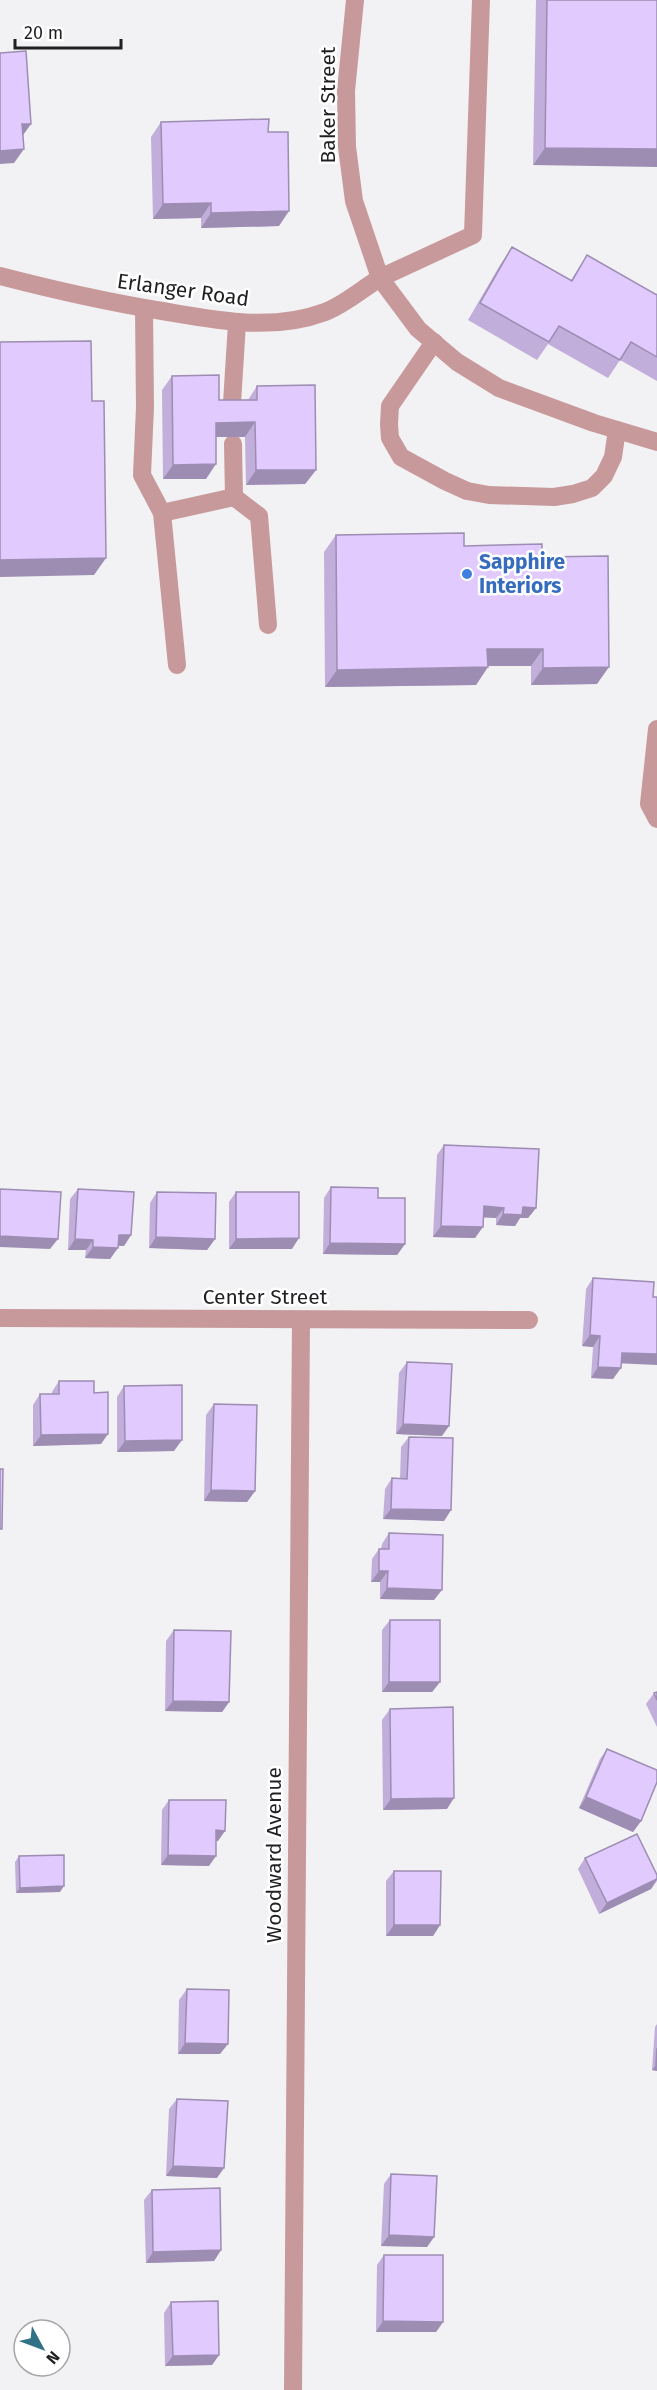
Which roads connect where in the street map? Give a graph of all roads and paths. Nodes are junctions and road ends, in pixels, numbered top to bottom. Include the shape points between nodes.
1 (355, 0) edge
2 (481, 0) edge
3 (0, 276) edge
4 (380, 278) junction
5 (144, 308) junction
6 (237, 323) junction
7 (434, 342) junction
8 (232, 403) edge
9 (617, 430) junction
10 (657, 442) edge
11 (233, 444) edge
12 (234, 497) junction
13 (162, 513) junction
14 (268, 625) dead end
15 (177, 665) dead end
16 (657, 729) edge
17 (657, 819) edge
18 (0, 1318) edge
19 (301, 1320) junction
20 (529, 1320) dead end
21 (293, 2390) edge

1 - 4 street, Baker Street via 346,90 346,147 354,201
2 - 4 street, Erlanger Road via 473,235
3 - 5 street, Erlanger Road
4 - 6 street, Erlanger Road via 326,312 293,321
4 - 7 street via 418,329
5 - 6 street, Erlanger Road
5 - 13 street via 142,475
6 - 8 street
7 - 9 street via 457,362 499,388
7 - 9 street via 390,406 390,438 401,457 445,482 489,495 573,494 592,488 604,476 613,457
9 - 10 street
11 - 12 street
12 - 13 street
12 - 14 street via 259,516
13 - 15 street
16 - 17 street via 648,804
18 - 19 street, Center Street
19 - 20 street, Center Street
19 - 21 street, Woodward Avenue

